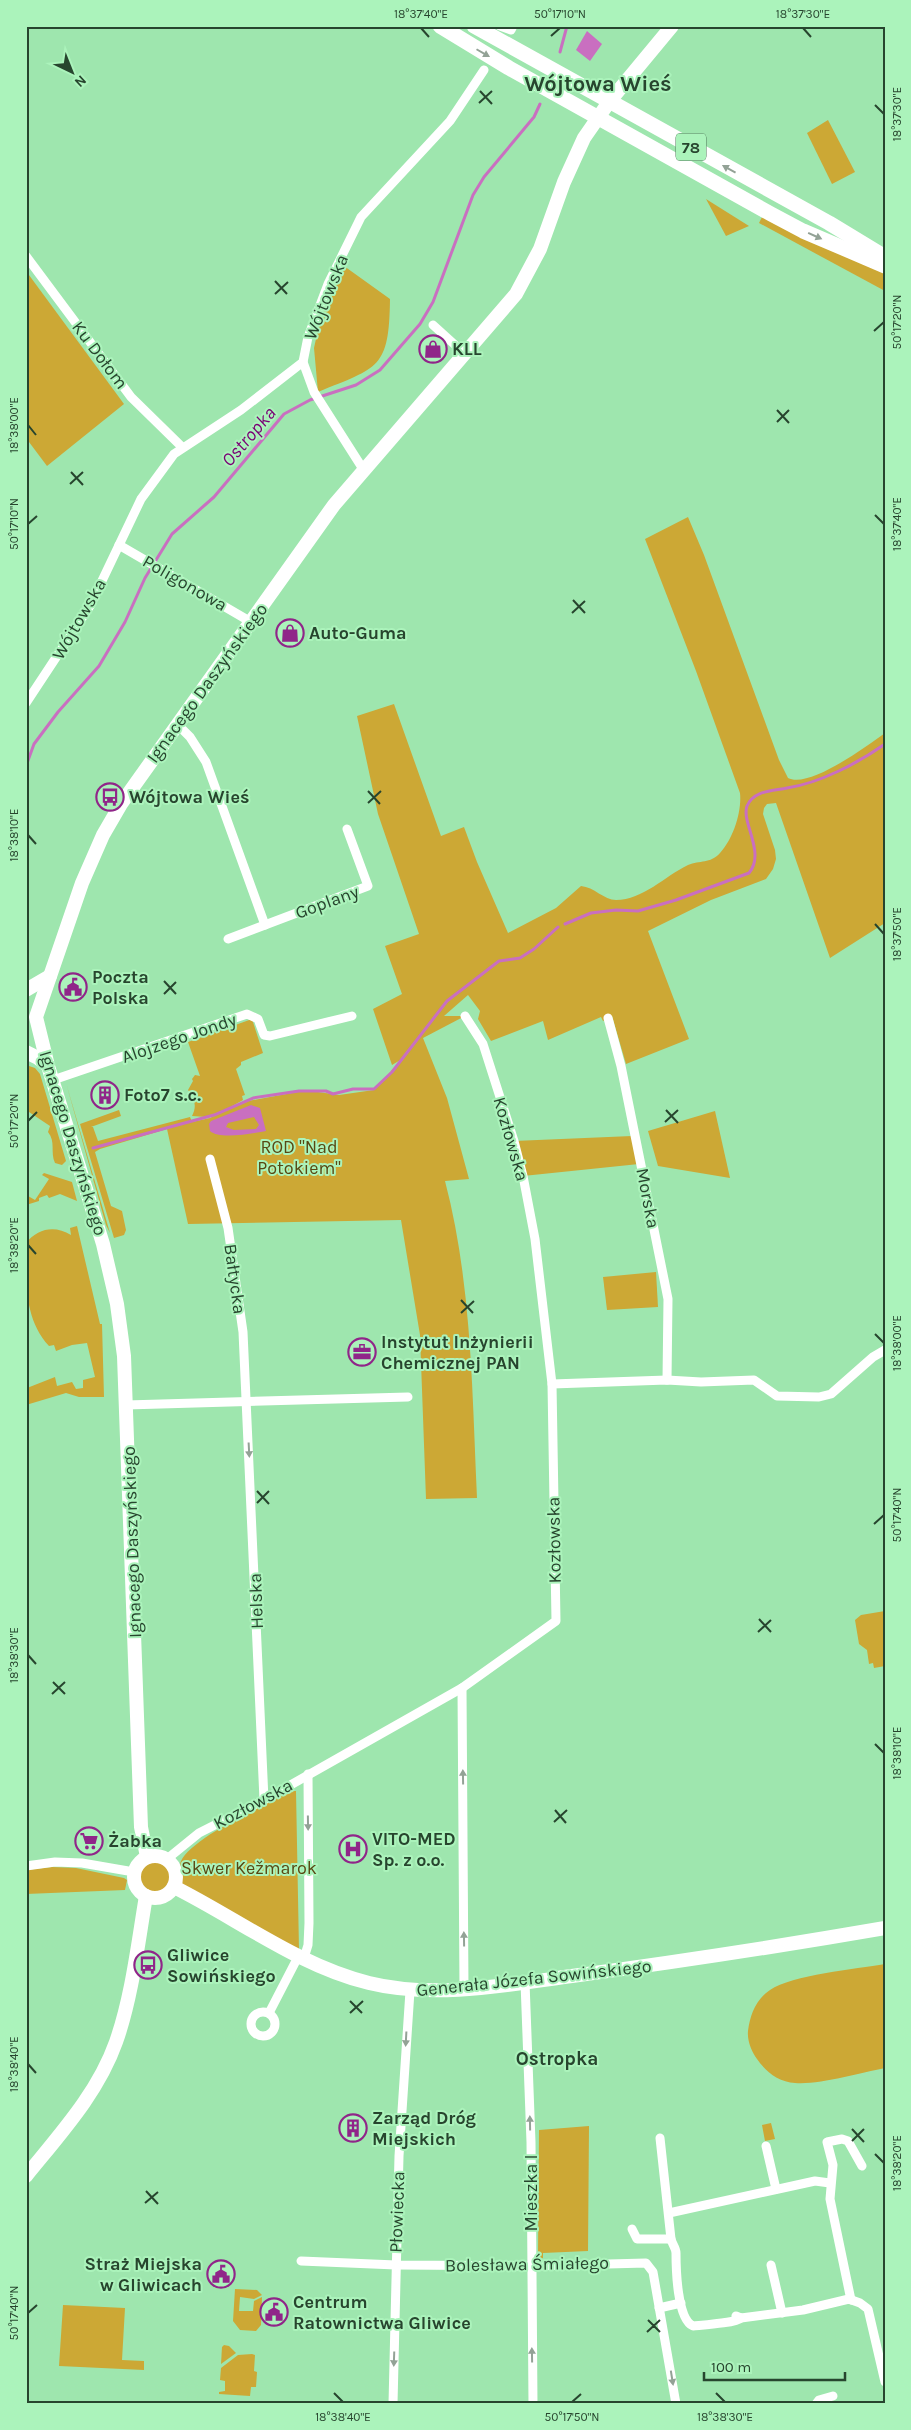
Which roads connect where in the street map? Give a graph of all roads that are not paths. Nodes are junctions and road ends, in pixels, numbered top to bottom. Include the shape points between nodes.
1 (440, 26) edge
2 (474, 26) edge
3 (500, 26) edge
4 (672, 26) edge
5 (512, 28) edge
6 (484, 70) dead end
7 (609, 102) junction
8 (598, 118) junction
9 (26, 256) edge
10 (885, 257) edge
11 (885, 266) edge
12 (433, 326) dead end
13 (465, 354) junction
14 (303, 362) junction
15 (182, 447) junction
16 (362, 469) junction
17 (119, 545) junction
18 (251, 622) junction
19 (26, 703) edge
20 (178, 725) junction
21 (347, 829) dead end
22 (264, 925) junction
23 (228, 938) dead end
24 (50, 976) junction
25 (26, 990) edge
26 (352, 1016) dead end
27 (465, 1016) dead end
28 (29, 1017) edge
29 (608, 1018) dead end
30 (26, 1052) edge
31 (48, 1066) junction
32 (53, 1080) junction
33 (210, 1159) dead end
34 (885, 1350) edge
35 (667, 1380) junction
36 (552, 1384) junction
37 (408, 1397) dead end
38 (247, 1402) junction
39 (126, 1405) junction
40 (462, 1688) junction
41 (308, 1774) junction
42 (264, 1800) junction
43 (147, 1857) junction
44 (167, 1859) junction
45 (26, 1866) edge
46 (134, 1872) junction
47 (174, 1887) junction
48 (146, 1896) junction
49 (885, 1928) edge
50 (301, 1957) junction
51 (524, 1982) junction
52 (464, 1988) junction
53 (410, 1990) junction
54 (269, 2013) dead end
55 (660, 2138) dead end
56 (766, 2146) dead end
57 (862, 2166) dead end
58 (26, 2176) edge
59 (830, 2183) junction
60 (776, 2189) junction
61 (668, 2213) junction
62 (632, 2228) dead end
63 (672, 2241) junction
64 (301, 2261) dead end
65 (771, 2265) dead end
66 (396, 2266) junction
67 (532, 2266) junction
68 (851, 2300) junction
69 (681, 2304) junction
70 (660, 2308) junction
71 (782, 2313) junction
72 (885, 2382) edge
73 (833, 2396) dead end
74 (393, 2404) edge
75 (533, 2404) edge
76 (676, 2404) edge
77 (816, 2404) edge

1 -> 8 main road, 78
2 - 7 main road, 78
3 - 5 street
4 - 7 street, Ignacego Daszyńskiego
6 - 14 street, Wójtowska via 450,121 361,217 328,284 308,337
7 - 8 street, Ignacego Daszyńskiego
10 -> 7 main road, 78
8 -> 11 main road, 78 via 803,231
8 - 13 street, Ignacego Daszyńskiego via 578,148 531,269 516,294
9 - 15 street, Ku Dołom via 131,397
12 - 13 street
13 - 16 street, Ignacego Daszyńskiego
14 - 15 street, Wójtowska via 241,410
14 - 16 street via 314,392
15 - 17 street, Wójtowska via 163,466 141,499
16 - 18 street, Ignacego Daszyńskiego
17 - 18 street, Poligonowa
17 - 19 street, Wójtowska via 90,606
18 - 20 street, Ignacego Daszyńskiego
20 - 22 street via 206,762
20 - 24 street, Ignacego Daszyńskiego via 130,790 103,835
21 - 22 street, Goplany via 368,886
22 - 23 street, Goplany
24 - 25 street
24 - 28 street, Ignacego Daszyńskiego
26 - 32 street, Alojzego Jondy via 270,1036 264,1035 258,1019 247,1014
27 - 36 street, Kozłowska via 483,1044 523,1176 535,1239
28 - 31 street, Ignacego Daszyńskiego
29 - 35 street, Morska via 621,1066 668,1299
30 - 31 street
31 - 32 street, Ignacego Daszyńskiego
32 - 39 street, Ignacego Daszyńskiego via 103,1244 117,1304
33 - 38 street, Bałtycka via 228,1228 243,1332
34 - 35 street via 872,1357 831,1394 819,1397 777,1396 754,1380
35 - 36 street
36 - 40 street, Kozłowska via 556,1621
37 - 38 street
38 - 39 street
38 -> 42 street, Helska
39 - 43 street, Ignacego Daszyńskiego via 141,1827
40 - 41 street, Kozłowska
52 -> 40 street
41 - 42 street, Kozłowska
41 -> 50 street via 310,1924 308,1945
42 - 44 street, Kozłowska via 199,1833
43 - 44 street
43 - 46 street via 141,1860
44 - 47 street via 175,1869
45 - 46 street via 82,1863
46 - 48 street via 136,1886
47 - 48 street via 164,1896
47 - 50 street, Generała Józefa Sowińskiego
48 - 58 street via 116,2042 90,2094
49 - 51 street, Generała Józefa Sowińskiego via 662,1965
50 - 53 street, Generała Józefa Sowińskiego via 355,1980
50 - 54 street
51 - 52 street, Generała Józefa Sowińskiego
67 -> 51 street, Mieszka I via 530,2101
52 - 53 street, Generała Józefa Sowińskiego
53 -> 66 street, Płowiecka via 399,2156
55 - 61 street
56 - 60 street
57 - 59 street via 848,2141 827,2142 832,2165
59 - 60 street via 815,2181
59 - 68 street via 834,2223
60 - 61 street
61 - 63 street
62 - 63 street via 636,2239
63 - 69 street
64 - 66 street, Bolesława Śmiałego
65 - 71 street
66 - 67 street, Bolesława Śmiałego
66 -> 74 street, Płowiecka
67 - 70 street, Bolesława Śmiałego via 646,2263 653,2272
75 -> 67 street, Mieszka I
68 - 71 street
68 - 72 street via 868,2309
69 - 70 street
69 - 71 street via 685,2320 693,2326
70 -> 76 street
73 - 77 street

